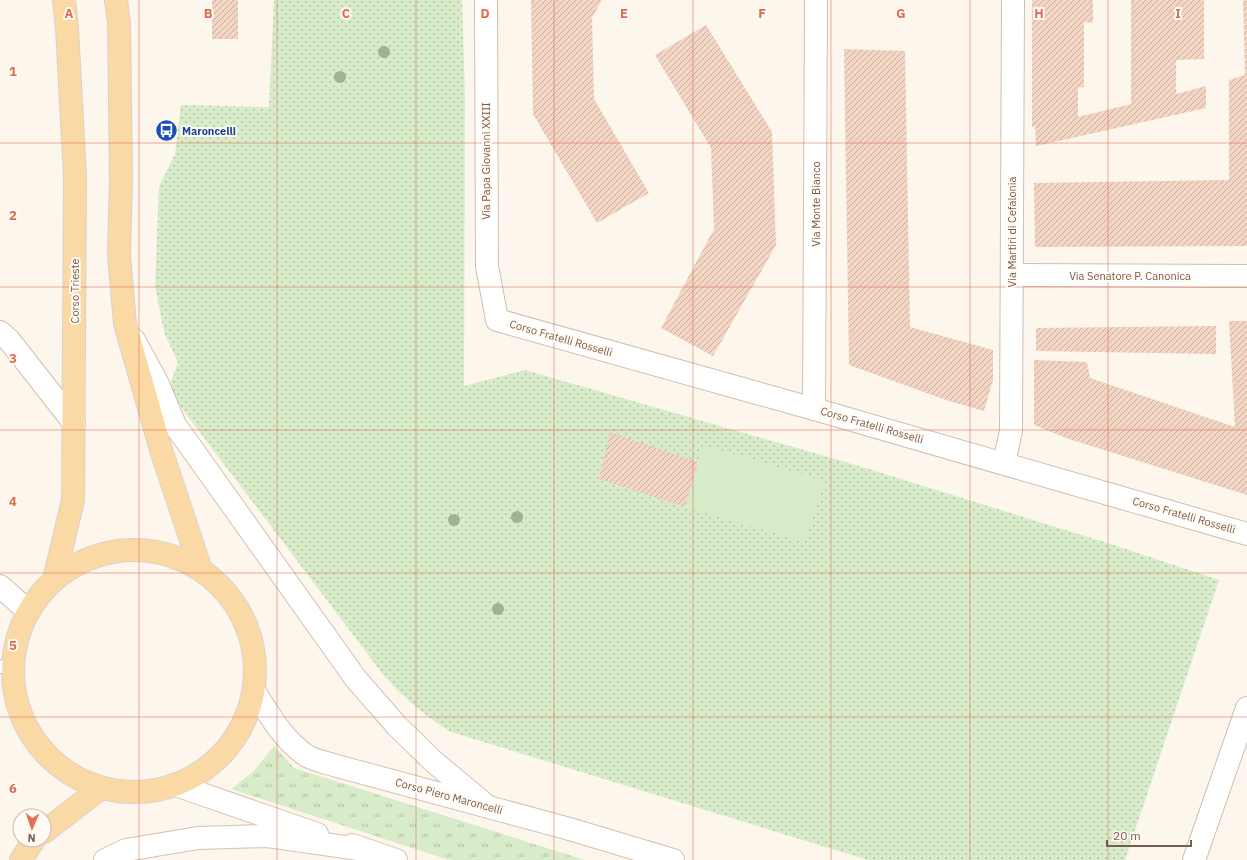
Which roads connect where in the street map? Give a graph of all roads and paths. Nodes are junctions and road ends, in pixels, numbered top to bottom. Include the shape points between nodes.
1 (64, 0) edge
2 (116, 0) edge
3 (486, 0) edge
4 (816, 0) edge
5 (1013, 0) edge
6 (1012, 275) junction
7 (1247, 276) edge
8 (497, 320) joint
9 (125, 324) junction
10 (0, 332) edge
11 (814, 408) junction
12 (74, 423) junction
13 (1004, 463) junction
14 (1247, 534) edge
15 (201, 570) junction
16 (54, 580) junction
17 (0, 586) edge
18 (28, 611) junction
19 (4, 665) edge
20 (254, 690) junction
21 (1247, 708) edge
22 (176, 785) junction
23 (101, 788) junction
24 (487, 806) junction
25 (52, 826) edge
26 (29, 848) edge
27 (365, 850) junction
28 (21, 860) edge
29 (104, 860) edge
30 (396, 860) edge
31 (673, 860) edge
32 (1194, 860) edge

1 - 12 main road, Corso Trieste via 75,177
2 - 9 main road via 120,23 119,255
3 - 8 street, Via Papa Giovanni XXIII via 487,266
4 - 11 street, Via Monte Bianco
5 - 6 street, Via Martiri di Cefalonia
6 - 7 street, Via Senatore P. Canonica
6 - 13 street, Via Martiri di Cefalonia via 1011,431
8 - 11 street, Corso Fratelli Rosselli
9 - 15 main road via 161,450
9 - 24 street via 157,382 175,425 356,679 397,726 434,762
10 - 12 street
11 - 13 street, Corso Fratelli Rosselli
12 - 16 main road, Corso Trieste via 73,500
13 - 14 street, Corso Fratelli Rosselli
15 - 16 main road via 177,558 151,551 127,550 103,554 77,564
15 - 20 main road via 232,600 247,627 254,656
16 - 18 main road
17 - 18 street
18 - 19 main road
19 - 23 main road via 20,714 35,742 50,760 72,776
20 - 22 main road via 239,731 214,762
20 - 24 street, Corso Piero Maroncelli via 288,740 308,756
21 - 32 street
22 - 23 main road via 143,792
22 - 27 street
23 - 25 main road
24 - 31 street, Corso Piero Maroncelli
26 - 28 main road
27 - 29 street via 268,836 198,838 126,850
27 - 30 street

